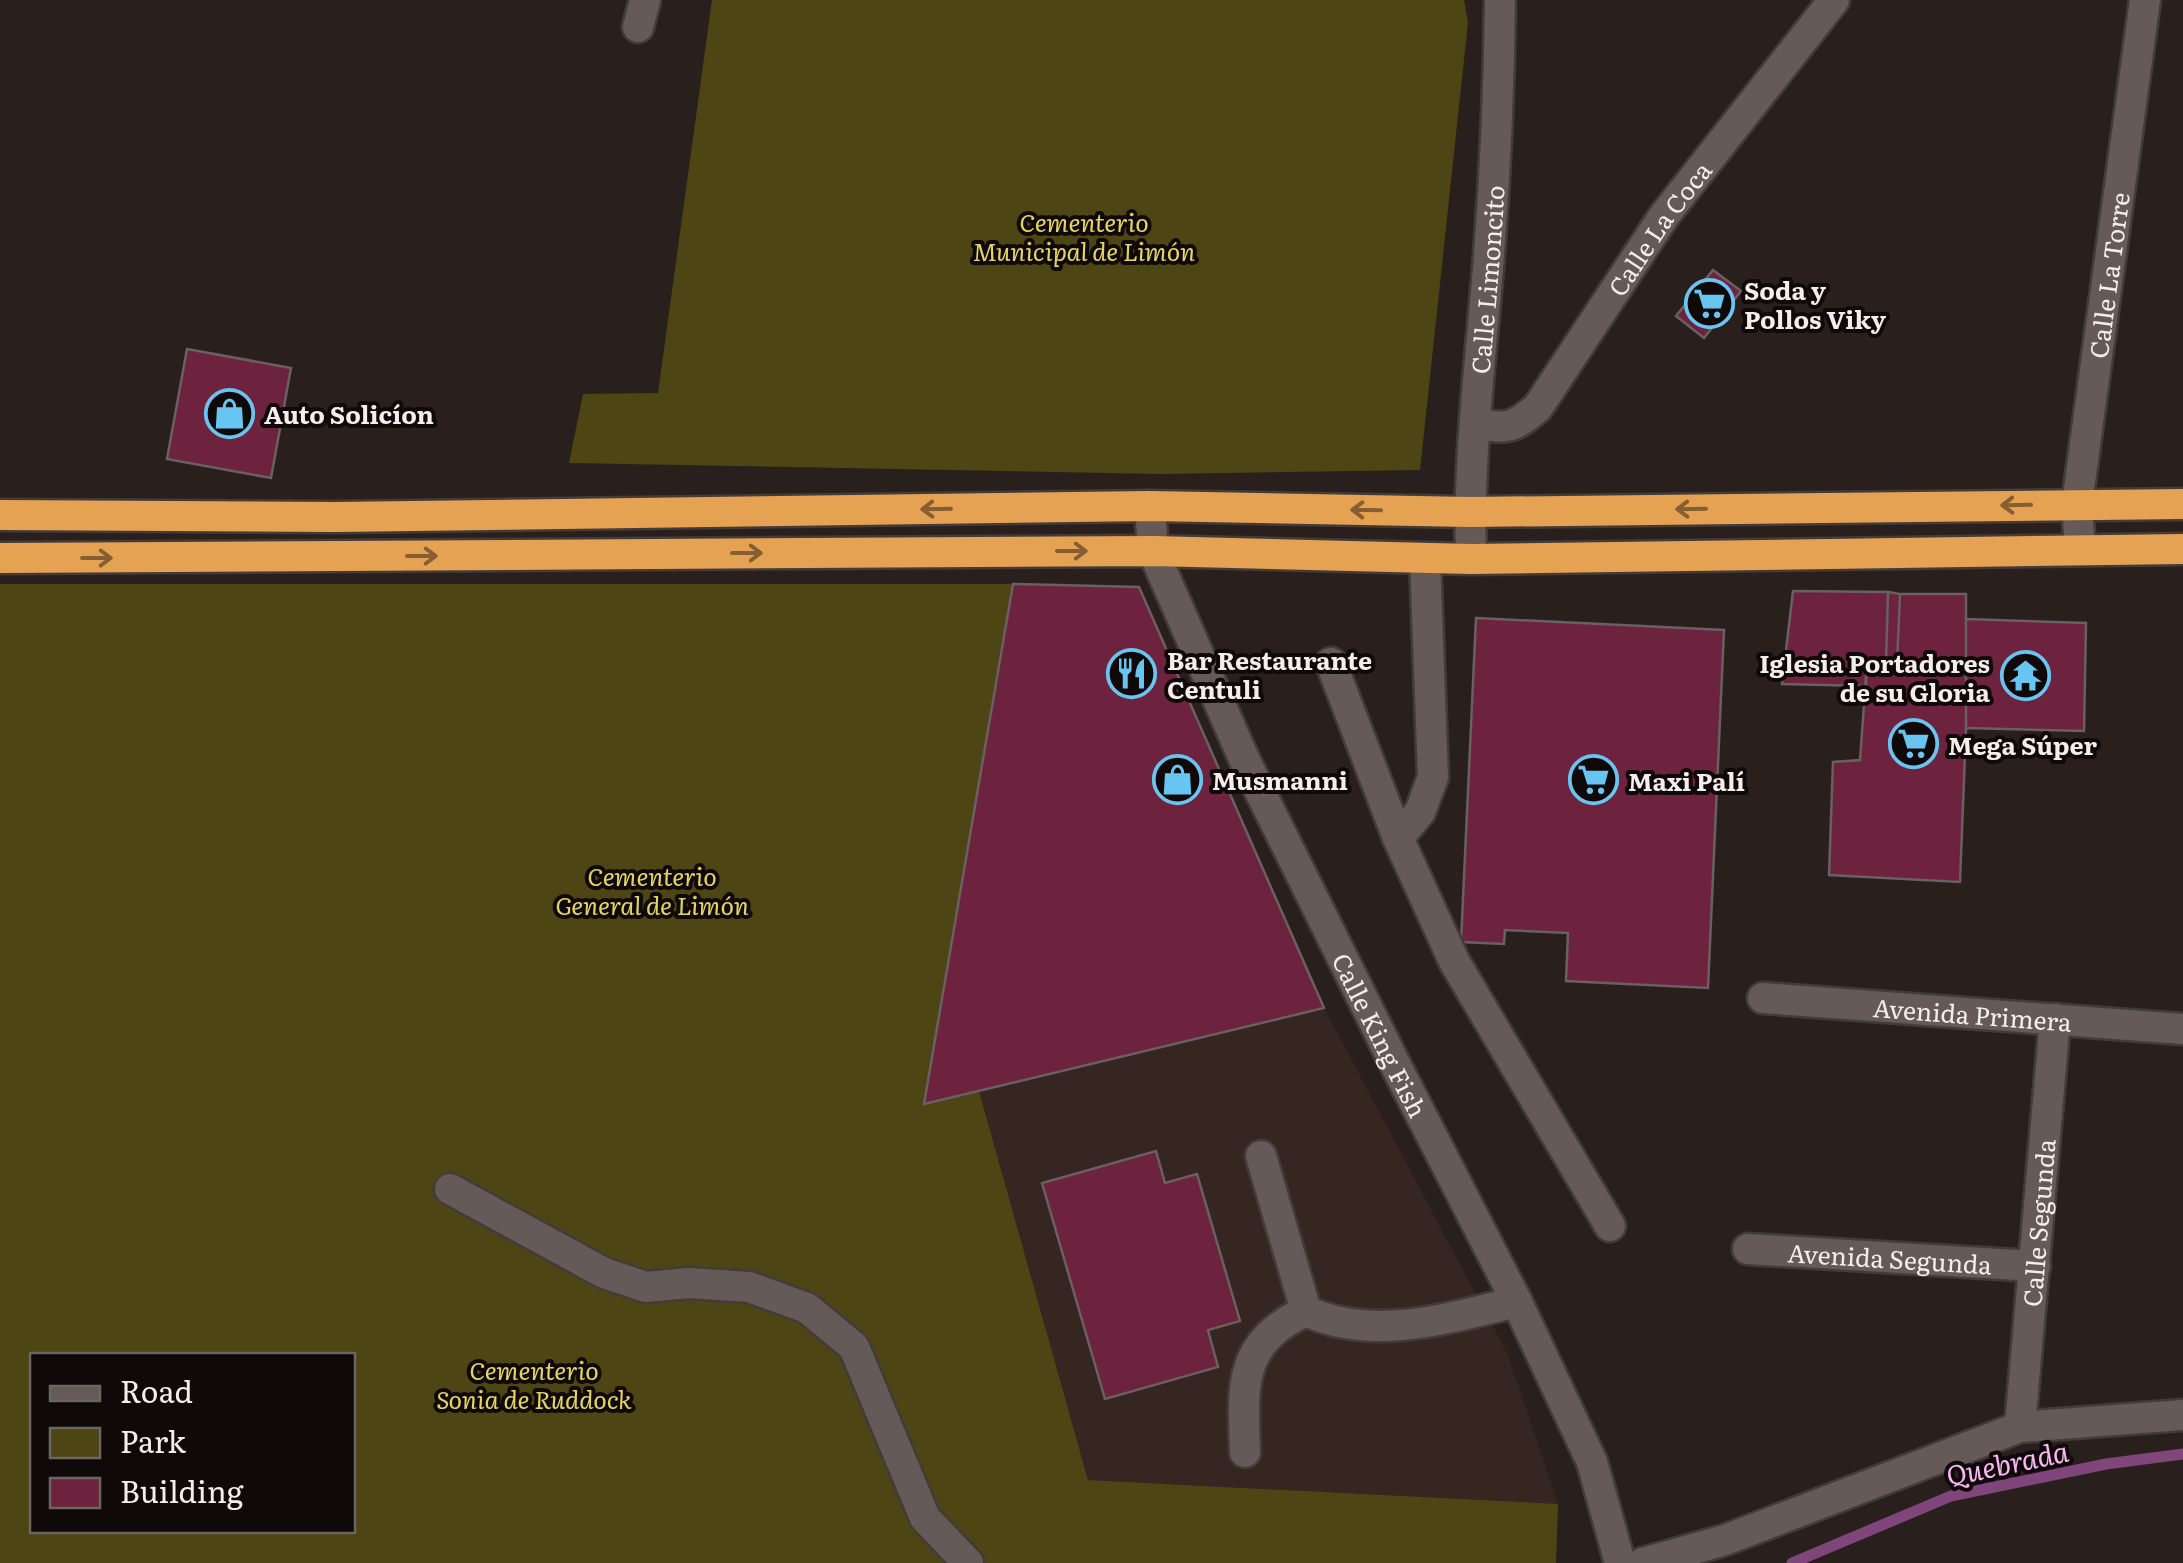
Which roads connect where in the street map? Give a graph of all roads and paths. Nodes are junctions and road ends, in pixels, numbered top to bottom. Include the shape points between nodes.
1 (1500, 0) edge
2 (1834, 0) edge
3 (2145, 0) edge
4 (1475, 422) junction
5 (2077, 504) junction
6 (2183, 504) edge
7 (1150, 506) junction
8 (1470, 512) junction
9 (0, 515) edge
10 (2080, 548) junction
11 (2183, 549) edge
12 (1152, 551) junction
13 (0, 558) edge
14 (1425, 558) junction
15 (1471, 559) junction
16 (1331, 663) dead end
17 (1398, 838) junction
18 (1763, 998) dead end
19 (2055, 1020) junction
20 (2183, 1029) edge
21 (1261, 1156) dead end
22 (450, 1189) dead end
23 (1610, 1226) dead end
24 (1748, 1248) dead end
25 (2035, 1266) junction
26 (1517, 1302) junction
27 (1306, 1311) junction
28 (2183, 1415) edge
29 (2020, 1427) junction
30 (1245, 1452) dead end
31 (968, 1563) edge
32 (1620, 1563) edge
33 (1644, 1563) edge

1 - 4 street, Calle Limoncito
2 - 4 street, Calle La Coca via 1664,216 1538,407 1520,424 1496,428
3 - 5 street, Calle La Torre
4 - 8 street, Calle Limoncito
5 - 6 highway
5 -> 8 highway
5 - 10 street, Calle La Torre
8 -> 7 highway
7 -> 9 highway
7 - 12 street, Calle King Fish
8 - 15 street, Calle Limoncito
10 - 11 highway
10 - 15 highway
13 -> 12 highway
12 - 14 highway
12 - 26 street, Calle King Fish via 1245,761
14 - 15 highway
14 - 17 street via 1433,776 1420,812
16 - 17 street
17 - 23 street via 1454,960
18 - 19 street, Avenida Primera
19 - 20 street, Avenida Primera
19 - 25 street, Calle Segunda
21 - 27 street
22 - 31 street via 604,1273 646,1287 748,1287 808,1308 854,1347 925,1518
24 - 25 street, Avenida Segunda
25 - 29 street, Calle Segunda
26 - 27 street via 1392,1326 1343,1324
26 - 32 street, Calle King Fish via 1592,1462
27 - 30 street via 1269,1334 1253,1356 1244,1396
28 - 29 street
29 - 33 street via 1725,1540

